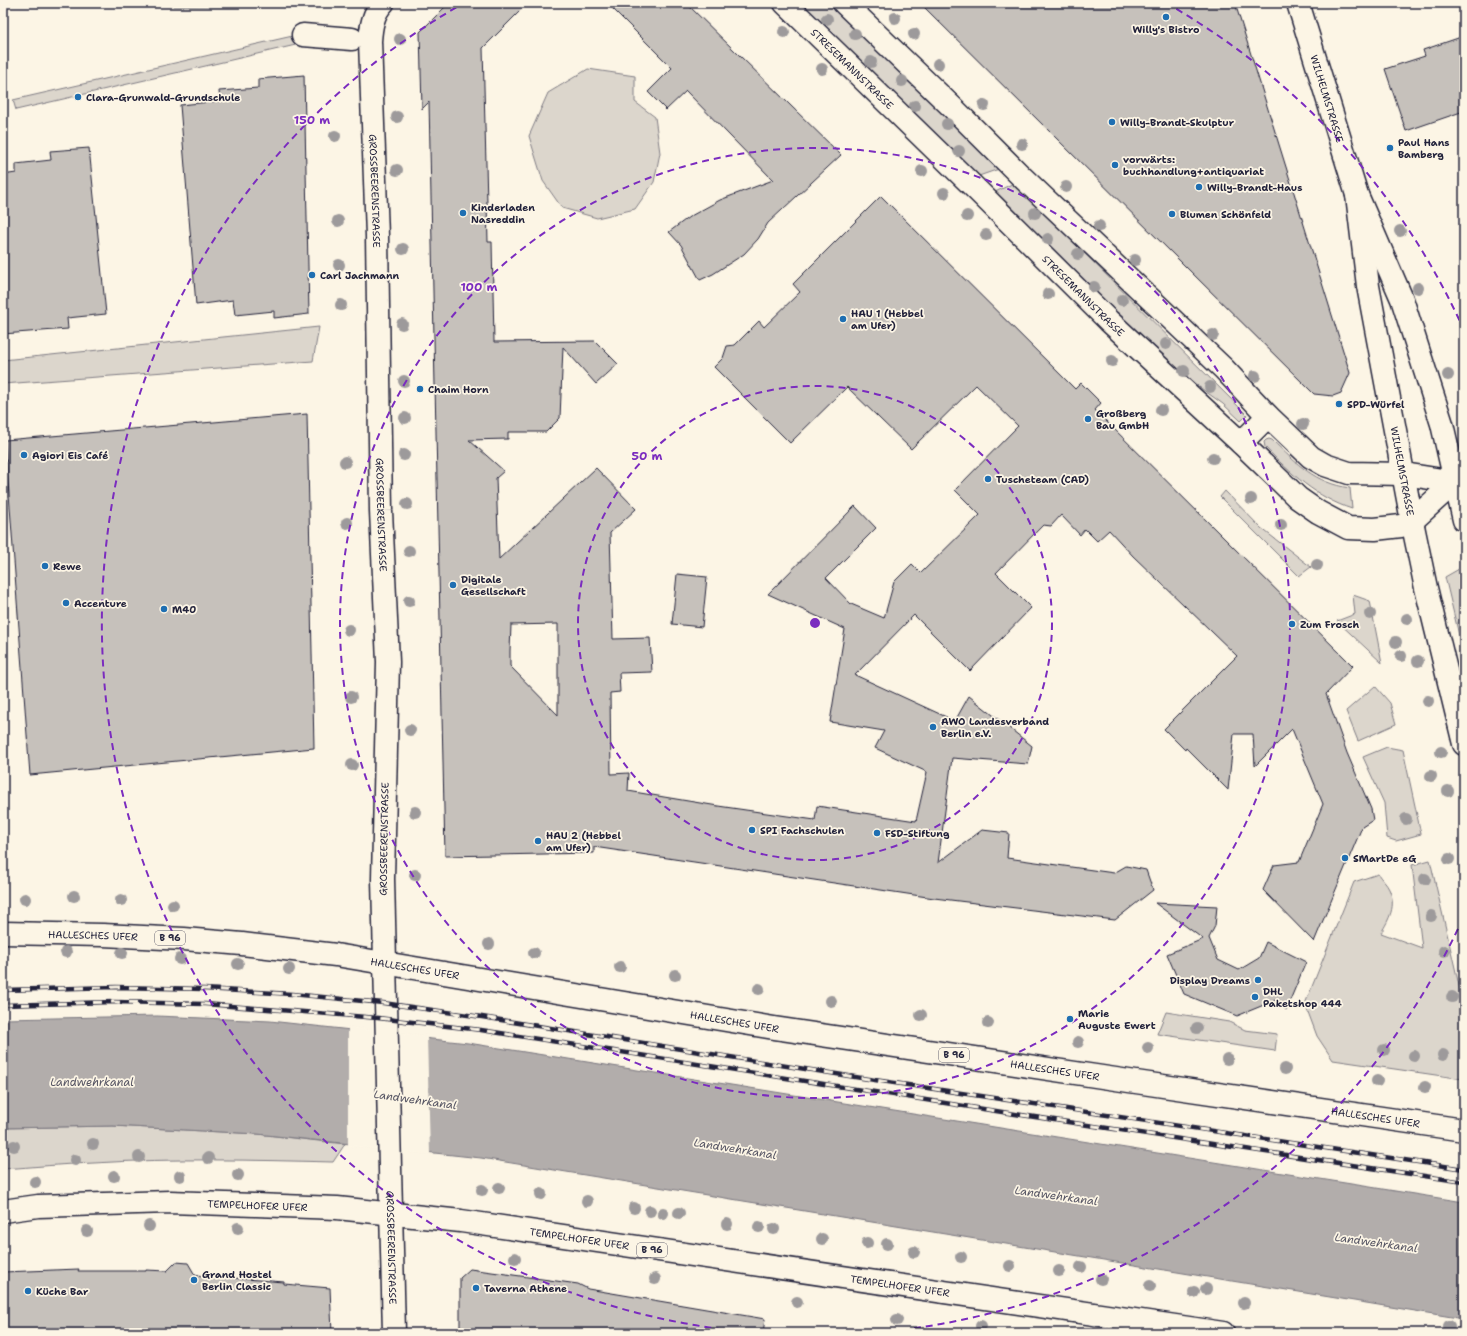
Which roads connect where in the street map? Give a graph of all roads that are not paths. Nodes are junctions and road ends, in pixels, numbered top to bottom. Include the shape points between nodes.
1 (383, 3) edge
2 (784, 3) edge
3 (844, 3) edge
4 (1298, 3) edge
5 (303, 35) dead end
6 (352, 39) dead end
7 (1357, 194) junction
8 (1268, 416) junction
9 (1241, 443) junction
10 (1404, 474) junction
11 (1460, 481) edge
12 (1464, 520) edge
13 (1412, 521) junction
14 (1464, 744) edge
15 (3, 933) edge
16 (385, 964) junction
17 (1464, 1130) edge
18 (3, 1210) edge
19 (391, 1213) junction
20 (394, 1333) edge
21 (1223, 1333) edge

1 - 16 main road, GROSSBEERENSTRASSE via 371,25 370,41 377,236 381,511 388,662 383,879
2 - 9 main road, STRESEMANNSTRASSE via 1109,321
3 - 8 main road via 1224,369
4 - 7 main road, WILHELMSTRASSE
5 - 6 main road
7 - 10 main road, WILHELMSTRASSE via 1368,286
7 - 11 main road, WILHELMSTRASSE via 1402,299
8 - 9 main road
8 - 10 main road via 1311,457 1325,466 1349,473
9 - 13 main road, STRESEMANNSTRASSE via 1298,498 1340,524 1357,529 1375,530 1401,526
10 - 11 main road
10 - 13 main road, WILHELMSTRASSE
11 - 12 main road, WILHELMSTRASSE
11 - 13 main road
13 - 14 main road, WILHELMSTRASSE
15 - 16 main road, HALLESCHES UFER / B 96 via 129,936 234,943 336,955
16 - 17 main road, HALLESCHES UFER / B 96 via 774,1028
16 - 19 main road, GROSSBEERENSTRASSE
18 - 19 main road, TEMPELHOFER UFER / B 96 via 38,1206 170,1202 319,1207
19 - 20 main road, GROSSBEERENSTRASSE
19 - 21 main road, TEMPELHOFER UFER / B 96

